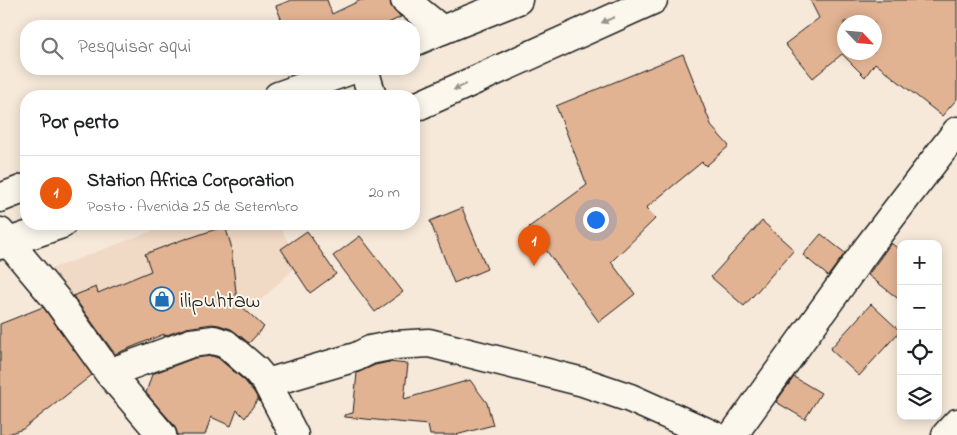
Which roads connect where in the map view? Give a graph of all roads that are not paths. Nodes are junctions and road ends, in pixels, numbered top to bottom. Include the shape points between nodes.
1 (405, 0) edge
2 (518, 0) edge
3 (652, 0) edge
4 (442, 30) junction
5 (420, 39) edge
6 (337, 75) edge
7 (366, 75) edge
8 (295, 90) edge
9 (370, 90) edge
10 (420, 104) edge
11 (957, 131) edge
12 (20, 190) edge
13 (0, 198) edge
14 (40, 230) edge
15 (3, 240) edge
16 (109, 373) junction
17 (266, 383) junction
18 (957, 422) edge
19 (162, 435) edge
20 (294, 435) edge
21 (713, 435) edge
22 (733, 435) edge
23 (946, 435) edge

1 - 4 main road
2 - 4 main road
3 -> 10 main road
4 - 5 main road
6 - 8 main road
7 - 9 main road
11 - 22 main road via 869,246
12 - 13 main road
14 - 15 main road
15 - 16 main road via 56,299
16 - 17 main road via 190,343 214,340 226,344
16 - 19 main road
17 - 20 main road
17 - 21 main road via 370,350 429,343 583,382 630,398
18 - 23 main road

